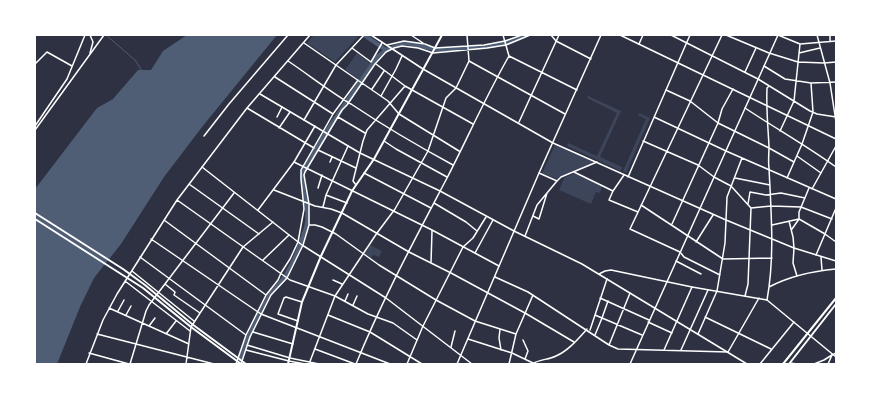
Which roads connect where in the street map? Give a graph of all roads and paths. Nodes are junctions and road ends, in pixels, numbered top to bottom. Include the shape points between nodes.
1 (85, 35) edge
2 (90, 35) edge
3 (103, 35) edge
4 (288, 35) edge
5 (310, 35) edge
6 (364, 35) edge
7 (371, 35) edge
8 (411, 35) edge
9 (442, 35) edge
10 (466, 35) edge
11 (503, 35) edge
12 (522, 35) edge
13 (530, 35) edge
14 (551, 35) edge
15 (559, 35) edge
16 (601, 35) edge
17 (620, 35) edge
18 (643, 35) edge
19 (671, 35) edge
20 (690, 35) edge
21 (722, 35) edge
22 (726, 35) edge
23 (778, 35) edge
24 (817, 35) edge
25 (830, 35) edge
26 (504, 41) junction
27 (556, 41) junction
28 (830, 41) junction
29 (836, 41) edge
30 (818, 42) junction
31 (303, 43) junction
32 (382, 43) junction
33 (687, 43) junction
34 (425, 44) junction
35 (638, 44) junction
36 (800, 44) junction
37 (386, 45) junction
38 (468, 45) junction
39 (506, 45) junction
40 (352, 48) junction
41 (435, 48) junction
42 (756, 48) junction
43 (820, 48) junction
44 (392, 49) junction
45 (468, 49) junction
46 (433, 52) junction
47 (90, 53) junction
48 (799, 53) junction
49 (769, 54) junction
50 (711, 55) junction
51 (402, 56) junction
52 (509, 56) junction
53 (591, 59) junction
54 (288, 61) junction
55 (469, 61) junction
56 (798, 62) junction
57 (836, 62) edge
58 (678, 63) junction
59 (824, 63) junction
60 (35, 64) edge
61 (375, 64) junction
62 (336, 65) junction
63 (72, 66) junction
64 (764, 66) junction
65 (423, 70) junction
66 (384, 71) junction
67 (744, 72) junction
68 (542, 73) junction
69 (702, 75) junction
70 (497, 76) junction
71 (275, 77) junction
72 (392, 77) junction
73 (758, 79) junction
74 (358, 80) junction
75 (796, 81) junction
76 (836, 82) edge
77 (362, 83) junction
78 (830, 83) junction
79 (811, 84) junction
80 (324, 86) junction
81 (405, 86) junction
82 (769, 86) junction
83 (456, 88) junction
84 (372, 90) junction
85 (412, 90) junction
86 (577, 90) junction
87 (666, 90) junction
88 (733, 90) junction
89 (260, 94) junction
90 (531, 95) junction
91 (381, 96) junction
92 (750, 98) junction
93 (344, 100) junction
94 (690, 101) junction
95 (794, 101) junction
96 (314, 102) junction
97 (348, 102) junction
98 (833, 102) junction
99 (836, 102) edge
100 (389, 103) junction
101 (483, 103) junction
102 (766, 106) junction
103 (282, 107) junction
104 (442, 107) junction
105 (247, 108) junction
106 (745, 108) junction
107 (290, 112) junction
108 (813, 112) junction
109 (333, 114) junction
110 (399, 114) junction
111 (566, 114) junction
112 (787, 116) junction
113 (277, 117) dead end
114 (338, 117) junction
115 (654, 117) junction
116 (836, 117) edge
117 (304, 120) junction
118 (375, 120) junction
119 (519, 122) junction
120 (766, 122) junction
121 (836, 122) edge
122 (718, 123) junction
123 (473, 124) junction
124 (35, 126) edge
125 (315, 126) junction
126 (808, 126) junction
127 (279, 128) junction
128 (677, 128) junction
129 (390, 129) junction
130 (35, 130) edge
131 (323, 131) junction
132 (734, 131) junction
133 (780, 131) junction
134 (327, 133) junction
135 (365, 133) junction
136 (204, 136) dead end
137 (433, 136) junction
138 (836, 139) edge
139 (384, 141) junction
140 (643, 141) junction
141 (553, 142) junction
142 (305, 143) junction
143 (708, 143) junction
144 (802, 144) junction
145 (348, 146) junction
146 (836, 146) edge
147 (314, 148) junction
148 (769, 148) junction
149 (318, 150) junction
150 (428, 151) junction
151 (459, 151) junction
152 (666, 151) junction
153 (726, 151) junction
154 (360, 153) junction
155 (797, 156) junction
156 (332, 157) junction
157 (742, 158) junction
158 (374, 160) junction
159 (341, 161) junction
160 (828, 161) junction
161 (294, 162) junction
162 (330, 162) dead end
163 (597, 162) junction
164 (794, 162) junction
165 (421, 163) junction
166 (453, 165) junction
167 (304, 166) junction
168 (698, 166) junction
169 (202, 167) junction
170 (836, 167) edge
171 (308, 168) junction
172 (356, 168) junction
173 (769, 170) junction
174 (574, 172) junction
175 (364, 173) junction
176 (540, 173) junction
177 (821, 174) junction
178 (322, 175) junction
179 (624, 175) junction
180 (447, 177) junction
181 (628, 177) junction
182 (714, 177) junction
183 (412, 178) junction
184 (735, 178) junction
185 (787, 178) junction
186 (333, 180) junction
187 (557, 180) junction
188 (189, 184) junction
189 (356, 185) junction
190 (770, 185) junction
191 (649, 186) junction
192 (731, 186) junction
193 (318, 188) dead end
194 (809, 188) junction
195 (812, 189) junction
196 (274, 190) junction
197 (352, 191) junction
198 (440, 191) junction
199 (613, 191) junction
200 (234, 192) junction
201 (404, 193) junction
202 (548, 193) junction
203 (326, 195) junction
204 (770, 195) junction
205 (805, 198) junction
206 (177, 200) junction
207 (836, 200) edge
208 (682, 201) junction
209 (304, 202) junction
210 (347, 203) junction
211 (434, 203) junction
212 (309, 204) junction
213 (748, 204) junction
214 (641, 205) junction
215 (771, 206) junction
216 (323, 207) junction
217 (801, 207) junction
218 (222, 208) junction
219 (432, 208) junction
220 (751, 208) junction
221 (836, 208) edge
222 (700, 209) junction
223 (258, 211) junction
224 (393, 211) junction
225 (638, 212) junction
226 (35, 213) edge
227 (342, 213) junction
228 (713, 215) junction
229 (486, 216) junction
230 (533, 216) junction
231 (35, 218) edge
232 (799, 219) junction
233 (832, 219) junction
234 (164, 220) junction
235 (494, 220) junction
236 (726, 220) junction
237 (789, 221) junction
238 (273, 222) junction
239 (210, 224) junction
240 (672, 224) junction
241 (309, 225) junction
242 (422, 225) junction
243 (772, 225) junction
244 (432, 230) junction
245 (750, 230) junction
246 (791, 230) junction
247 (477, 231) junction
248 (514, 231) junction
249 (333, 232) junction
250 (377, 233) junction
251 (258, 234) junction
252 (825, 234) junction
253 (289, 235) junction
254 (525, 236) junction
255 (688, 236) junction
256 (152, 239) junction
257 (773, 240) junction
258 (298, 242) junction
259 (696, 242) junction
260 (836, 242) edge
261 (196, 243) junction
262 (302, 245) junction
263 (243, 247) junction
264 (463, 247) junction
265 (794, 248) junction
266 (409, 252) junction
267 (680, 252) junction
268 (363, 254) junction
269 (475, 254) junction
270 (816, 255) junction
271 (140, 256) junction
272 (321, 256) junction
273 (821, 257) junction
274 (772, 258) junction
275 (723, 259) junction
276 (749, 259) junction
277 (183, 260) junction
278 (262, 260) junction
279 (676, 261) junction
280 (836, 261) edge
281 (431, 263) junction
282 (499, 266) junction
283 (229, 268) junction
284 (836, 269) edge
285 (132, 270) junction
286 (822, 270) junction
287 (280, 273) junction
288 (450, 273) junction
289 (349, 274) junction
290 (598, 274) junction
291 (701, 274) dead end
292 (720, 275) junction
293 (397, 276) junction
294 (796, 276) junction
295 (494, 277) junction
296 (169, 278) junction
297 (287, 278) junction
298 (607, 279) junction
299 (333, 280) dead end
300 (125, 281) junction
301 (666, 282) junction
302 (165, 284) junction
303 (343, 284) junction
304 (218, 285) junction
305 (308, 287) junction
306 (692, 287) junction
307 (770, 287) junction
308 (708, 290) junction
309 (159, 291) junction
310 (717, 291) junction
311 (488, 293) junction
312 (630, 293) junction
313 (348, 294) dead end
314 (266, 295) junction
315 (533, 295) junction
316 (335, 296) junction
317 (357, 296) dead end
318 (745, 296) junction
319 (386, 298) junction
320 (600, 298) junction
321 (759, 298) junction
322 (836, 298) edge
323 (124, 300) dead end
324 (436, 300) junction
325 (767, 300) junction
326 (152, 301) junction
327 (608, 301) junction
328 (302, 302) junction
329 (345, 302) junction
330 (836, 304) edge
331 (205, 305) junction
332 (131, 306) dead end
333 (353, 306) junction
334 (109, 308) junction
335 (624, 308) junction
336 (654, 308) junction
337 (118, 312) junction
338 (200, 313) junction
339 (258, 313) junction
340 (525, 313) junction
341 (261, 314) junction
342 (126, 315) junction
343 (328, 315) junction
344 (595, 315) junction
345 (377, 317) junction
346 (705, 317) junction
347 (155, 318) dead end
348 (602, 318) junction
349 (176, 320) junction
350 (194, 321) junction
351 (298, 321) junction
352 (475, 321) junction
353 (649, 321) junction
354 (678, 322) junction
355 (794, 322) junction
356 (142, 323) junction
357 (617, 324) junction
358 (191, 325) junction
359 (149, 326) junction
360 (422, 326) junction
361 (296, 329) junction
362 (500, 329) junction
363 (690, 329) junction
364 (587, 330) junction
365 (455, 331) dead end
366 (589, 331) junction
367 (190, 332) junction
368 (253, 332) junction
369 (370, 332) junction
370 (738, 333) junction
371 (97, 334) junction
372 (166, 334) junction
373 (516, 334) junction
374 (672, 334) junction
375 (698, 334) junction
376 (808, 334) junction
377 (246, 335) junction
378 (595, 335) junction
379 (642, 336) junction
380 (811, 336) junction
381 (319, 337) junction
382 (468, 339) junction
383 (417, 340) junction
384 (523, 340) dead end
385 (574, 342) junction
386 (136, 344) junction
387 (189, 344) junction
388 (293, 344) junction
389 (609, 344) junction
390 (248, 345) junction
391 (450, 348) junction
392 (315, 349) junction
393 (637, 349) junction
394 (771, 349) junction
395 (246, 350) junction
396 (501, 350) junction
397 (664, 350) junction
398 (681, 350) junction
399 (361, 352) junction
400 (728, 352) junction
401 (89, 353) junction
402 (512, 353) junction
403 (836, 353) edge
404 (832, 355) junction
405 (461, 356) junction
406 (187, 357) junction
407 (410, 357) junction
408 (836, 358) edge
409 (525, 359) junction
410 (237, 361) edge
411 (289, 361) edge
412 (241, 363) edge
413 (309, 363) edge
414 (86, 364) edge
415 (130, 364) edge
416 (186, 364) edge
417 (214, 364) edge
418 (246, 364) edge
419 (305, 364) edge
420 (319, 364) edge
421 (355, 364) edge
422 (390, 364) edge
423 (407, 364) edge
424 (422, 364) edge
425 (457, 364) edge
426 (472, 364) edge
427 (509, 364) edge
428 (534, 364) edge
429 (630, 364) edge
430 (747, 364) edge
431 (760, 364) edge
432 (783, 364) edge
433 (789, 364) edge
434 (797, 364) edge
435 (814, 364) edge
436 (828, 364) edge

1 - 63 street
2 - 47 street
3 - 47 street
4 - 136 street
5 - 31 street
6 - 40 street
7 - 32 street
8 - 34 street
9 - 41 main road
10 - 38 street
11 - 26 street
12 - 26 street
13 - 39 street
14 - 27 street
15 - 27 street
16 - 53 street
17 - 35 street
18 - 35 street
19 - 33 street
20 - 33 street
21 - 50 street
22 - 42 street
23 - 36 street
23 - 49 street
24 - 30 street
25 - 28 street
26 - 38 street
26 - 39 street
27 - 53 street
27 - 68 street
28 - 29 street
28 - 30 street
30 - 36 street
30 - 43 street
31 - 54 street
31 - 62 street
32 - 37 street
32 - 40 street via 371,62
33 - 50 street
33 - 58 street
34 - 37 street via 404,41
34 - 41 street
35 - 58 street
36 - 48 street
37 - 44 street
38 - 41 street
38 - 45 street
39 - 45 street
39 - 52 street
40 - 62 street
41 - 46 main road
42 - 49 street
42 - 67 street
43 - 48 street
43 - 59 street
44 - 46 street via 408,46
44 - 51 street
44 - 61 street
45 - 46 street
45 - 55 street
46 - 65 main road
47 - 130 street
48 - 56 street
49 - 56 street
49 - 64 street
50 - 67 street
50 - 69 street
51 - 65 street
51 - 72 street
52 - 68 street
52 - 70 street
53 - 86 street
54 - 71 street
54 - 80 street
55 - 70 street
55 - 83 street
56 - 59 street
56 - 75 street
57 - 59 street
58 - 69 street
58 - 87 street
59 - 78 street
60 - 63 street via 47,52
61 - 66 street
61 - 77 street
62 - 74 street
62 - 80 street
63 - 124 street via 67,79
64 - 73 street
64 - 75 street via 785,79
65 - 83 street
65 - 85 main road
66 - 72 street
66 - 84 street
67 - 73 street
68 - 86 street
68 - 90 street
69 - 88 street
69 - 94 street
70 - 90 street
70 - 101 street
71 - 89 street
71 - 96 street
72 - 81 street
72 - 91 street
73 - 82 street
73 - 92 street
74 - 77 street
74 - 93 street
75 - 79 street
75 - 95 street
76 - 78 street
77 - 84 street
77 - 97 street
78 - 79 street
78 - 98 street
79 - 108 street
80 - 93 street
80 - 96 street
81 - 85 street
81 - 100 street
82 - 95 street
82 - 102 street
83 - 101 street
83 - 104 street via 446,98
84 - 91 street
85 - 104 street
85 - 110 main road
86 - 111 street
87 - 94 street
87 - 115 street
88 - 92 street
88 - 122 street via 722,109
89 - 103 street
89 - 105 street
90 - 111 street
90 - 119 street
91 - 100 street
92 - 102 street
92 - 106 street
93 - 97 street
93 - 109 street
94 - 122 street
94 - 128 street
95 - 108 street
95 - 112 street
96 - 109 street
96 - 117 street
97 - 114 street
97 - 118 street
98 - 99 street
98 - 116 street
100 - 110 street
100 - 118 street
101 - 119 street
101 - 123 street
102 - 112 street
102 - 120 street
103 - 107 street
103 - 113 street
104 - 123 street
104 - 137 street
105 - 127 street
105 - 169 street
106 - 120 street
106 - 132 street
107 - 117 street
107 - 127 street
108 - 116 street
108 - 126 street
109 - 131 street
110 - 129 main road
110 - 137 street
111 - 141 street
112 - 126 street
112 - 133 street
114 - 134 street
114 - 135 street
115 - 128 street
115 - 140 street
116 - 121 street
117 - 125 street
118 - 129 street
118 - 135 street
119 - 141 street
120 - 133 street
120 - 148 street
122 - 132 street
122 - 143 street
123 - 151 street
125 - 131 street
125 - 142 street
126 - 138 street
126 - 144 street
127 - 142 street
128 - 143 street
128 - 152 street
129 - 139 main road
129 - 150 street
131 - 134 street
131 - 147 street
132 - 148 street
132 - 153 street
133 - 144 street
134 - 145 street
134 - 149 street
135 - 154 street
137 - 150 street
137 - 151 street
139 - 158 main road
139 - 165 street
140 - 152 street
140 - 181 street
141 - 163 street
141 - 176 street
142 - 147 street
142 - 161 street
143 - 153 street
143 - 168 street
144 - 155 street
144 - 160 street
145 - 154 street
145 - 159 street
146 - 160 street
147 - 167 street
148 - 164 street
148 - 173 street
149 - 156 street
149 - 171 street
150 - 165 street
150 - 166 street
151 - 166 street
152 - 168 street
152 - 191 street
153 - 157 street
153 - 182 street
154 - 158 street
154 - 172 street
155 - 164 street
155 - 177 street
156 - 159 street
156 - 162 street
157 - 173 street
157 - 184 street
158 - 175 main road
158 - 183 street
159 - 172 street
159 - 186 street
160 - 170 street
160 - 177 street
161 - 167 street
161 - 196 street
163 - 174 street
163 - 179 street
164 - 185 street
165 - 180 street
165 - 183 street
166 - 180 street
167 - 171 street
167 - 209 street via 300,174
168 - 182 street
168 - 208 street
169 - 188 street
169 - 200 street
171 - 178 street
171 - 212 street via 304,175
172 - 189 street via 353,181
173 - 185 street
173 - 190 street
174 - 187 street
174 - 199 street
175 - 189 main road
175 - 201 street
176 - 187 street
176 - 248 street
177 - 195 street
178 - 186 street
178 - 193 street
179 - 181 street
179 - 199 street
180 - 198 street
181 - 191 street
182 - 192 street
182 - 222 street
183 - 198 street
183 - 201 street
184 - 190 street
184 - 192 street
185 - 194 street
186 - 197 street
186 - 203 street
187 - 202 street
188 - 206 street
188 - 218 street
189 - 197 main road
190 - 204 street
191 - 208 street
191 - 214 street
192 - 213 street
192 - 236 street via 727,197
194 - 195 street
194 - 205 street
195 - 207 street
196 - 209 street
196 - 223 street
197 - 210 main road
197 - 224 street
198 - 211 street
198 - 229 street
199 - 225 street via 609,200
200 - 218 street
200 - 223 street
201 - 219 street
201 - 224 street
202 - 230 street via 537,205
202 - 230 street via 539,219
203 - 210 street
203 - 216 street
204 - 205 street via 781,193
204 - 213 street via 750,192
204 - 215 street
205 - 217 street
206 - 234 street
206 - 239 street
208 - 222 street
208 - 240 street
209 - 212 street
209 - 258 street
210 - 227 main road
211 - 219 street
211 - 247 street
212 - 216 street
212 - 241 street
213 - 220 street
214 - 225 street
214 - 240 street
215 - 217 street
215 - 220 street
215 - 243 street
216 - 227 street
217 - 232 street
217 - 233 street
218 - 239 street
218 - 251 street
219 - 242 street
220 - 245 street
221 - 233 street
222 - 228 street
222 - 255 street
223 - 238 street
224 - 242 street
224 - 250 street
225 - 267 street via 630,229
226 - 358 main road via 123,269
227 - 249 main road
227 - 250 street
228 - 236 street
228 - 259 street
229 - 235 street
229 - 247 street
230 - 254 street
231 - 358 main road via 143,288
232 - 237 street
232 - 246 street
232 - 252 street
233 - 252 street
234 - 256 street
234 - 261 street
235 - 248 street
235 - 269 street
236 - 245 street
236 - 275 street
237 - 243 street
237 - 246 street
238 - 251 street
238 - 253 street
239 - 261 street
239 - 263 street
240 - 255 street
241 - 249 street
241 - 262 street
242 - 244 street
242 - 266 street
243 - 257 street
244 - 264 street
244 - 281 street
245 - 257 street
245 - 276 street
246 - 265 street
247 - 264 street
248 - 254 street
248 - 282 street
249 - 268 street
249 - 272 main road
250 - 266 street
250 - 268 street
251 - 263 street
252 - 260 street
252 - 270 street
253 - 258 street
253 - 278 street
254 - 290 street
255 - 259 street
255 - 267 street
256 - 271 street
256 - 277 street
257 - 265 street
257 - 274 street
258 - 262 street
258 - 287 street
259 - 275 street
261 - 277 street
261 - 283 street
262 - 272 street
262 - 297 street
263 - 278 street
263 - 283 street
264 - 269 street
264 - 288 street
265 - 270 street
265 - 294 street via 793,263
266 - 281 street
266 - 293 street
267 - 279 street
267 - 292 street via 684,257
268 - 289 street
268 - 293 street
269 - 282 street
270 - 273 street
271 - 285 street
271 - 296 street
272 - 289 street
272 - 305 main road
273 - 280 street
273 - 286 street
274 - 276 street
274 - 307 street
275 - 276 street
275 - 292 street
276 - 318 street
277 - 296 street
277 - 304 street
278 - 287 street
279 - 291 street
279 - 301 street
281 - 288 street
282 - 295 street
283 - 304 street
283 - 314 street
284 - 286 street
285 - 300 street
285 - 309 street
286 - 294 street
287 - 297 street
287 - 314 street via 278,280
288 - 311 street
288 - 324 street
289 - 303 street
289 - 319 street
290 - 298 street
290 - 301 street via 611,270
292 - 310 street
293 - 319 street
293 - 324 street
294 - 307 street
295 - 311 street
295 - 315 street
296 - 302 street
296 - 331 street
297 - 305 street
297 - 341 street via 270,295
298 - 312 street
298 - 320 street
299 - 303 street
300 - 326 street
300 - 334 street
301 - 306 street
301 - 336 street
302 - 309 street
302 - 338 street via 175,292 174,295
303 - 316 street
304 - 331 street
304 - 339 street
305 - 316 street
305 - 328 main road
306 - 308 street
306 - 354 street
307 - 325 street
308 - 310 street
308 - 363 street
309 - 326 street
309 - 350 street
310 - 318 street
310 - 346 street
311 - 340 street
311 - 352 street
312 - 335 street
312 - 336 street
313 - 329 street
314 - 339 street
315 - 340 street
315 - 364 street
316 - 329 street
316 - 343 street
317 - 333 street
318 - 321 street
319 - 345 street
319 - 360 street
320 - 327 street
320 - 344 street
321 - 325 street
321 - 370 street
322 - 376 main road
323 - 337 street
324 - 352 street
324 - 360 street
325 - 355 street
326 - 349 street
326 - 356 street
327 - 335 street
327 - 348 street
328 - 351 main road
328 - 351 street via 286,296 278,314
329 - 333 street
330 - 380 main road
331 - 338 street
331 - 377 street
332 - 342 street
333 - 345 street
334 - 337 street
334 - 371 street
335 - 353 street
335 - 357 street
336 - 353 street
336 - 354 street
337 - 342 street
338 - 350 street
339 - 341 street
339 - 377 street
340 - 373 street
340 - 385 street
341 - 361 street
341 - 368 street
342 - 356 street
343 - 369 street
343 - 381 street
344 - 348 street
344 - 366 street
345 - 369 street
345 - 383 street via 393,323
346 - 370 street
346 - 375 street
347 - 359 street
348 - 357 street
348 - 378 street
349 - 367 street
349 - 372 street
350 - 358 street
351 - 361 main road
352 - 362 street
352 - 382 street
353 - 374 street
353 - 379 street
354 - 363 street
354 - 374 street
355 - 376 street
355 - 394 street
356 - 359 street
356 - 386 street
357 - 379 street
357 - 389 street
358 - 367 street
358 - 410 main road
359 - 372 street
360 - 383 street
360 - 391 street
361 - 381 street
361 - 388 main road
362 - 373 street
362 - 396 street
363 - 375 street
363 - 398 street
364 - 366 street
364 - 385 street
365 - 391 street
366 - 378 street
367 - 387 street
368 - 388 street
368 - 390 street
369 - 399 street
369 - 407 street
370 - 394 street
370 - 400 street
371 - 386 street
371 - 401 street
372 - 387 street
373 - 402 street
374 - 397 street
375 - 400 street
376 - 380 street
376 - 432 main road
377 - 410 street
378 - 389 street
379 - 393 street
380 - 404 street
380 - 433 main road
381 - 392 street
381 - 399 street
382 - 396 street
382 - 405 street
383 - 407 street
384 - 409 street via 528,352
385 - 428 street via 559,355
386 - 406 street
386 - 415 street
387 - 406 street
388 - 411 main road
389 - 393 street via 618,349
390 - 395 street
390 - 411 street
391 - 405 street
392 - 413 street
392 - 421 street
393 - 397 street
393 - 429 street
394 - 431 street
395 - 411 street
395 - 412 street
396 - 402 street
397 - 398 street
398 - 400 street
399 - 421 street
399 - 422 street
400 - 430 street
401 - 414 street
401 - 415 street
402 - 409 street
402 - 427 street
403 - 404 street
404 - 408 street
404 - 435 street
404 - 436 street
405 - 425 street
405 - 426 street
406 - 416 street
406 - 417 street
407 - 423 street
407 - 424 street
409 - 428 street
410 - 412 main road
411 - 413 street
411 - 419 street
412 - 418 main road
413 - 420 street
433 - 434 street

